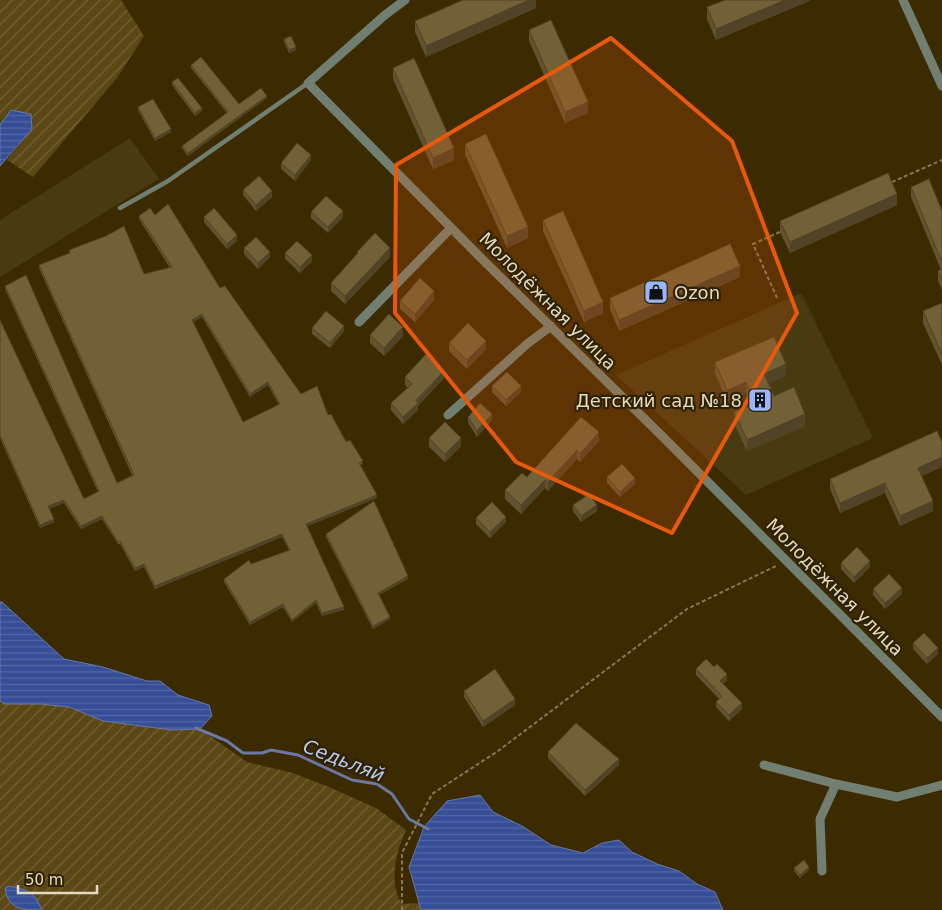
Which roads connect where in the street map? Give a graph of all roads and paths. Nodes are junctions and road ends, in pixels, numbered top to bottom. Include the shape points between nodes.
1 (405, 0) edge
2 (903, 0) edge
3 (308, 83) junction
4 (942, 86) edge
5 (942, 160) edge
6 (888, 184) edge
7 (120, 208) dead end
8 (451, 228) junction
9 (789, 228) edge
10 (777, 298) dead end
11 (359, 322) dead end
12 (551, 326) junction
13 (448, 415) dead end
14 (787, 561) junction
15 (942, 717) edge
16 (764, 765) dead end
17 (836, 784) junction
18 (942, 785) edge
19 (822, 871) dead end
20 (402, 910) edge

1 - 3 street
2 - 4 street
3 - 7 lane via 168,181
3 - 8 street, Молодёжная улица
5 - 6 path
8 - 11 street
8 - 12 street, Молодёжная улица
9 - 10 path via 753,244
12 - 13 street
12 - 14 street, Молодёжная улица
14 - 15 street, Молодёжная улица
14 - 20 path via 687,609 498,751 432,794 402,853
16 - 17 street
17 - 18 street via 897,798
17 - 19 street via 820,819

